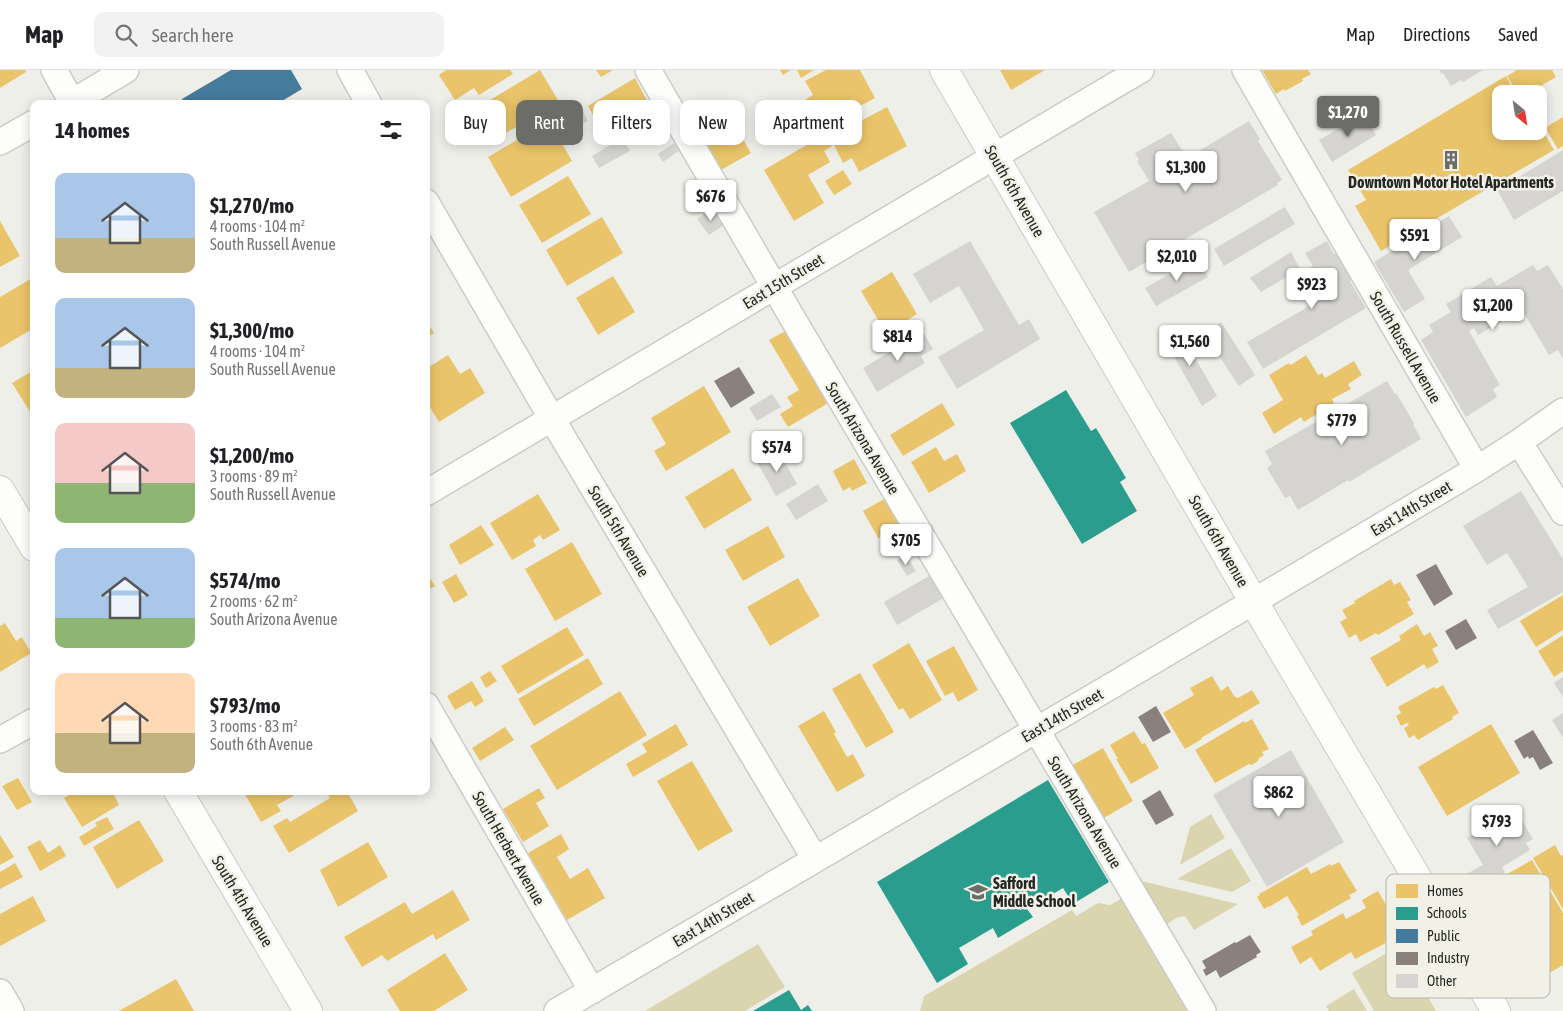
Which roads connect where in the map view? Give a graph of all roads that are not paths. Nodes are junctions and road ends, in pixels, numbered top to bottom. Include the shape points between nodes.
1 (54, 70) edge
2 (126, 70) edge
3 (350, 70) edge
4 (648, 70) edge
5 (944, 70) edge
6 (1141, 70) edge
7 (1244, 70) edge
8 (69, 100) edge
9 (76, 100) edge
10 (368, 100) edge
11 (30, 125) edge
12 (0, 142) edge
13 (994, 155) junction
14 (430, 209) edge
15 (773, 286) junction
16 (1563, 411) edge
17 (552, 419) junction
18 (1519, 442) junction
19 (1477, 469) junction
20 (0, 490) edge
21 (430, 491) edge
22 (1563, 512) edge
23 (30, 540) edge
24 (1254, 601) junction
25 (430, 712) edge
26 (30, 723) edge
27 (1036, 730) junction
28 (0, 740) edge
29 (180, 795) edge
30 (815, 859) junction
31 (1415, 874) edge
32 (592, 991) junction
33 (0, 992) edge
34 (1488, 998) edge
35 (11, 1011) edge
36 (308, 1011) edge
37 (557, 1011) edge
38 (1203, 1011) edge
39 (1496, 1011) edge

1 - 8 street
2 - 9 street
3 - 10 street
4 - 15 street, South Arizona Avenue
5 - 13 main road, South 6th Avenue
6 - 13 street, East 15th Street
7 - 19 street, South Russell Avenue
11 - 12 street
13 - 15 street, East 15th Street
13 - 24 main road, South 6th Avenue
14 - 17 street, South 5th Avenue
15 - 17 street, East 15th Street
15 - 27 street, South Arizona Avenue
16 - 18 street, East 14th Street
17 - 21 street, East 15th Street
17 - 30 street, South 5th Avenue
18 - 19 street, East 14th Street
18 - 22 street
19 - 24 street, East 14th Street
20 - 23 main road
24 - 27 street, East 14th Street
24 - 31 main road, South 6th Avenue
25 - 32 street, South Herbert Avenue
26 - 28 street
27 - 30 street, East 14th Street
27 - 38 street, South Arizona Avenue
29 - 36 main road, South 4th Avenue
30 - 32 street, East 14th Street
32 - 37 street, East 14th Street
33 - 35 street
34 - 39 main road, South 6th Avenue

